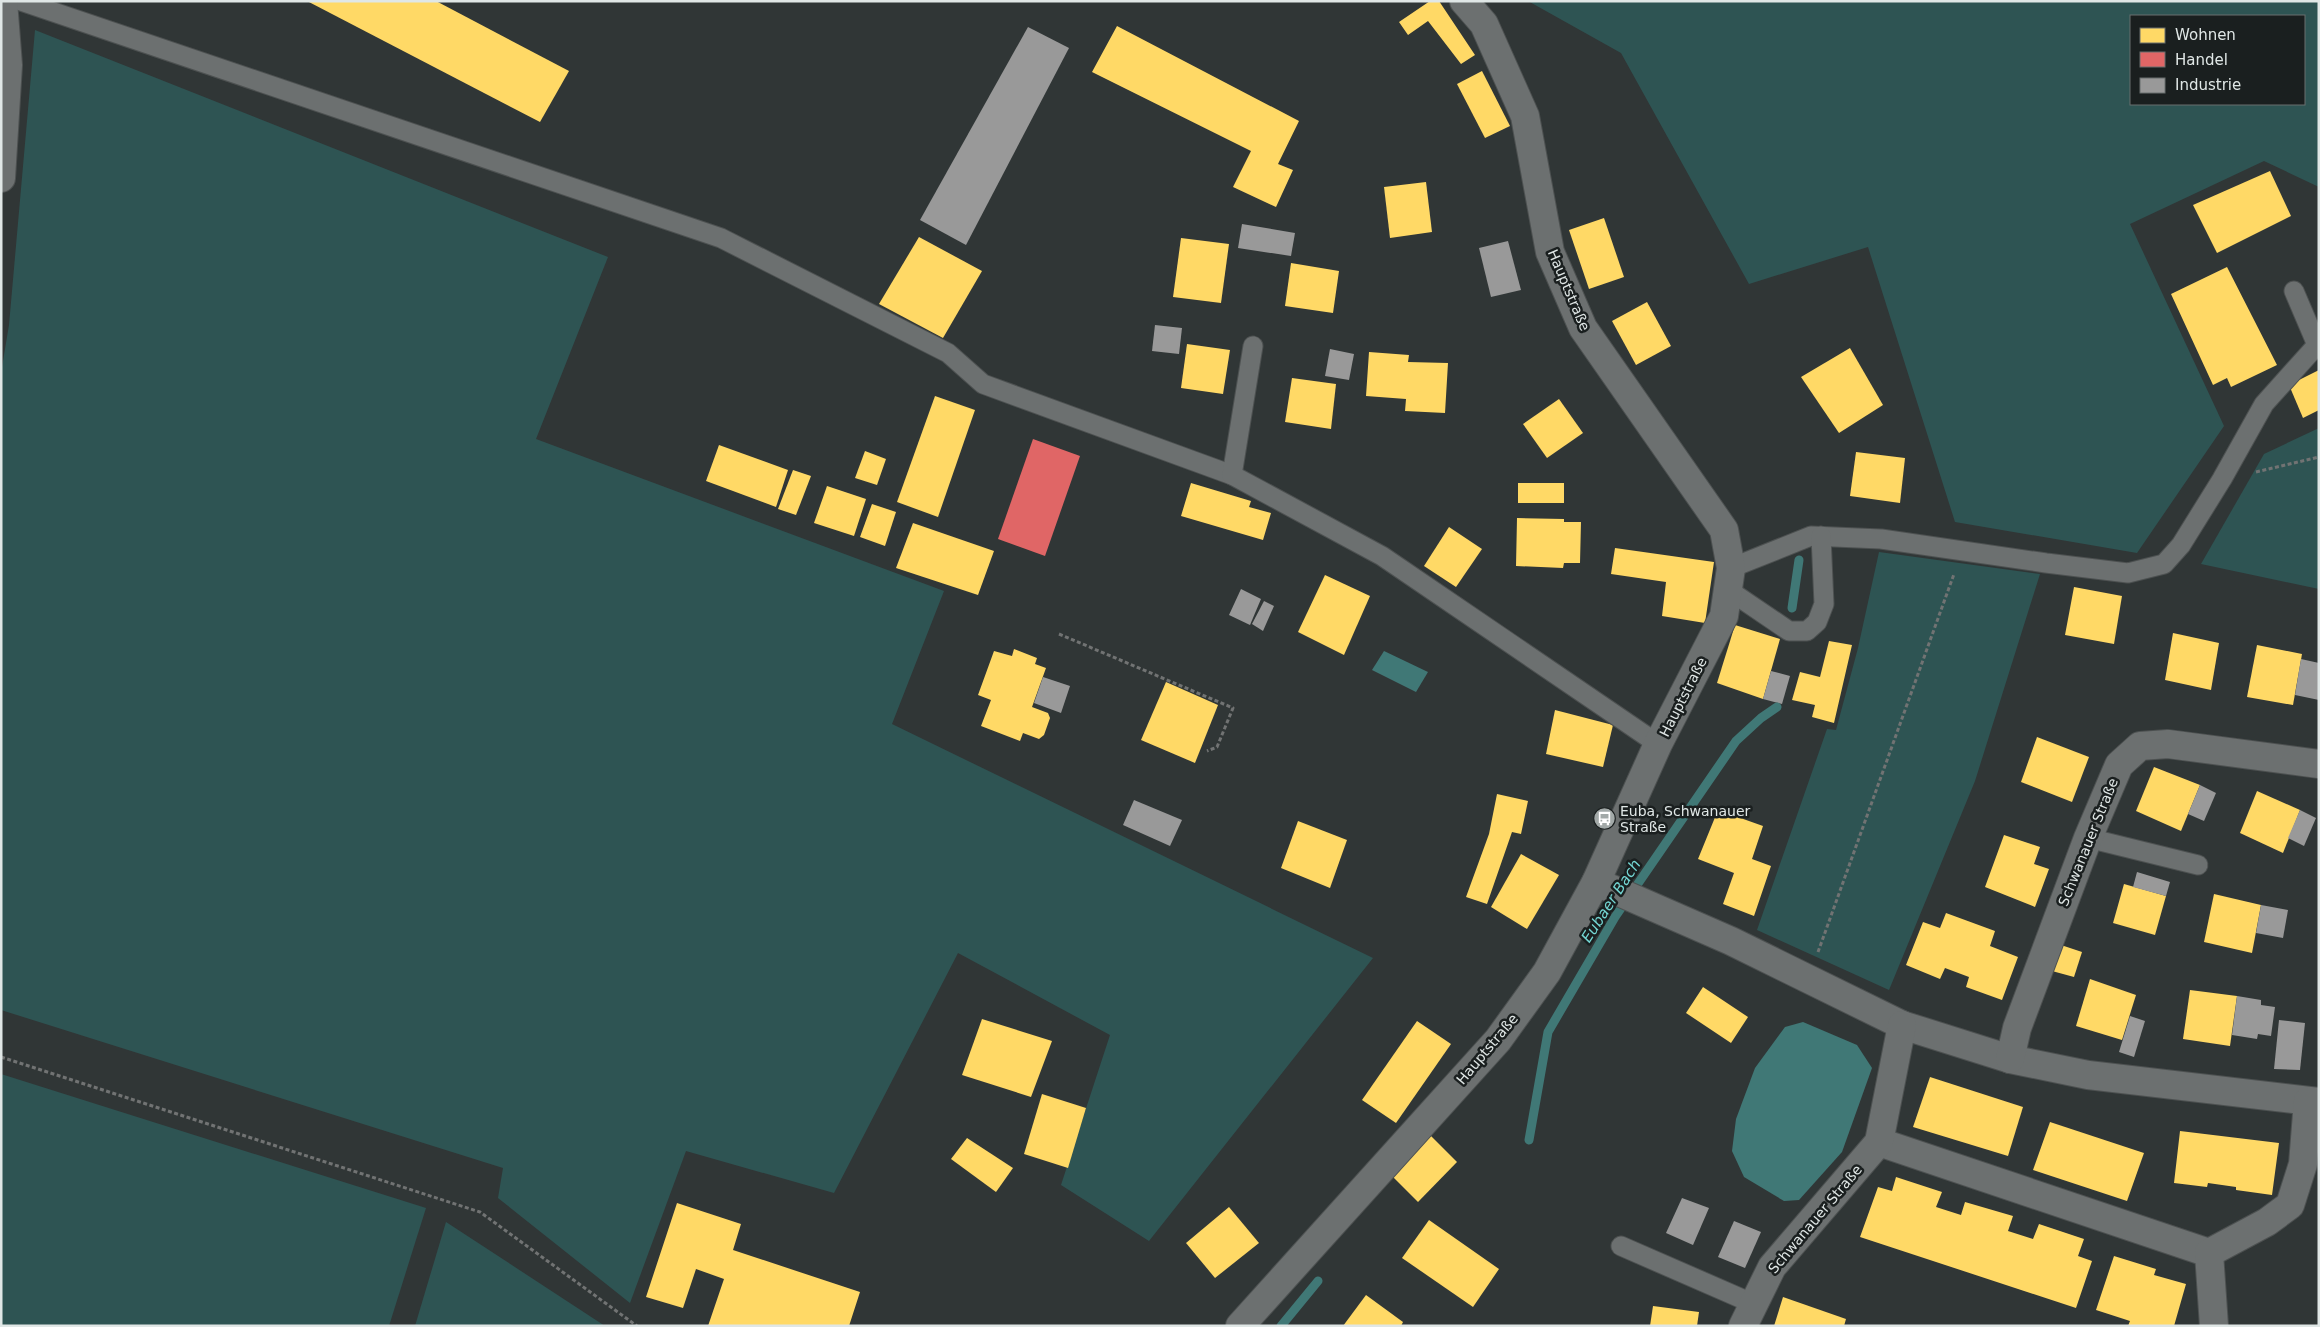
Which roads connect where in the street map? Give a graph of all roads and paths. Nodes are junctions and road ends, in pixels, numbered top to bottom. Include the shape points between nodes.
1 (3, 1) edge
2 (21, 1) edge
3 (1464, 1) edge
4 (1, 178) edge
5 (2294, 291) dead end
6 (1253, 346) dead end
7 (2319, 457) edge
8 (1232, 475) junction
9 (2222, 480) junction
10 (1822, 536) junction
11 (1962, 552) junction
12 (1730, 580) junction
13 (1059, 634) dead end
14 (1658, 744) junction
15 (1207, 751) dead end
16 (2319, 764) edge
17 (2088, 838) junction
18 (2198, 865) dead end
19 (1603, 885) junction
20 (1808, 978) junction
21 (1902, 1025) junction
22 (1, 1057) edge
23 (2010, 1059) junction
24 (2313, 1101) edge
25 (1879, 1142) junction
26 (1621, 1246) dead end
27 (2209, 1253) junction
28 (1749, 1315) edge
29 (637, 1326) edge
30 (1240, 1326) edge
31 (2214, 1326) edge

1 - 4 street via 8,66
2 - 8 lane via 721,238 948,353 983,384
3 - 12 street, Hauptstraße via 1484,24 1525,116 1550,252 1583,328 1724,530
5 - 9 lane via 2318,346 2264,404
6 - 8 lane
7 - 9 path
8 - 14 lane via 1382,556
9 - 11 lane via 2181,545 2164,564 2128,573
10 - 11 lane via 1881,539
10 - 12 lane via 1810,536
10 - 12 lane via 1824,604 1817,622 1807,631 1790,631
11 - 20 path
12 - 14 street, Hauptstraße via 1724,616
13 - 15 path via 1233,708 1217,747
14 - 19 street, Hauptstraße
16 - 17 street, Schwanauer Straße via 2168,744 2140,746 2118,765
17 - 18 lane
17 - 23 street, Schwanauer Straße via 2016,1028
19 - 20 street
19 - 30 street, Hauptstraße via 1498,1040
20 - 21 street
21 - 23 street
21 - 25 street, Schwanauer Straße
22 - 29 path via 480,1212
23 - 24 street via 2088,1075
24 - 27 street via 2303,1164 2290,1205 2267,1222
25 - 27 street
25 - 28 street, Schwanauer Straße via 1772,1267
26 - 28 lane
27 - 31 street

